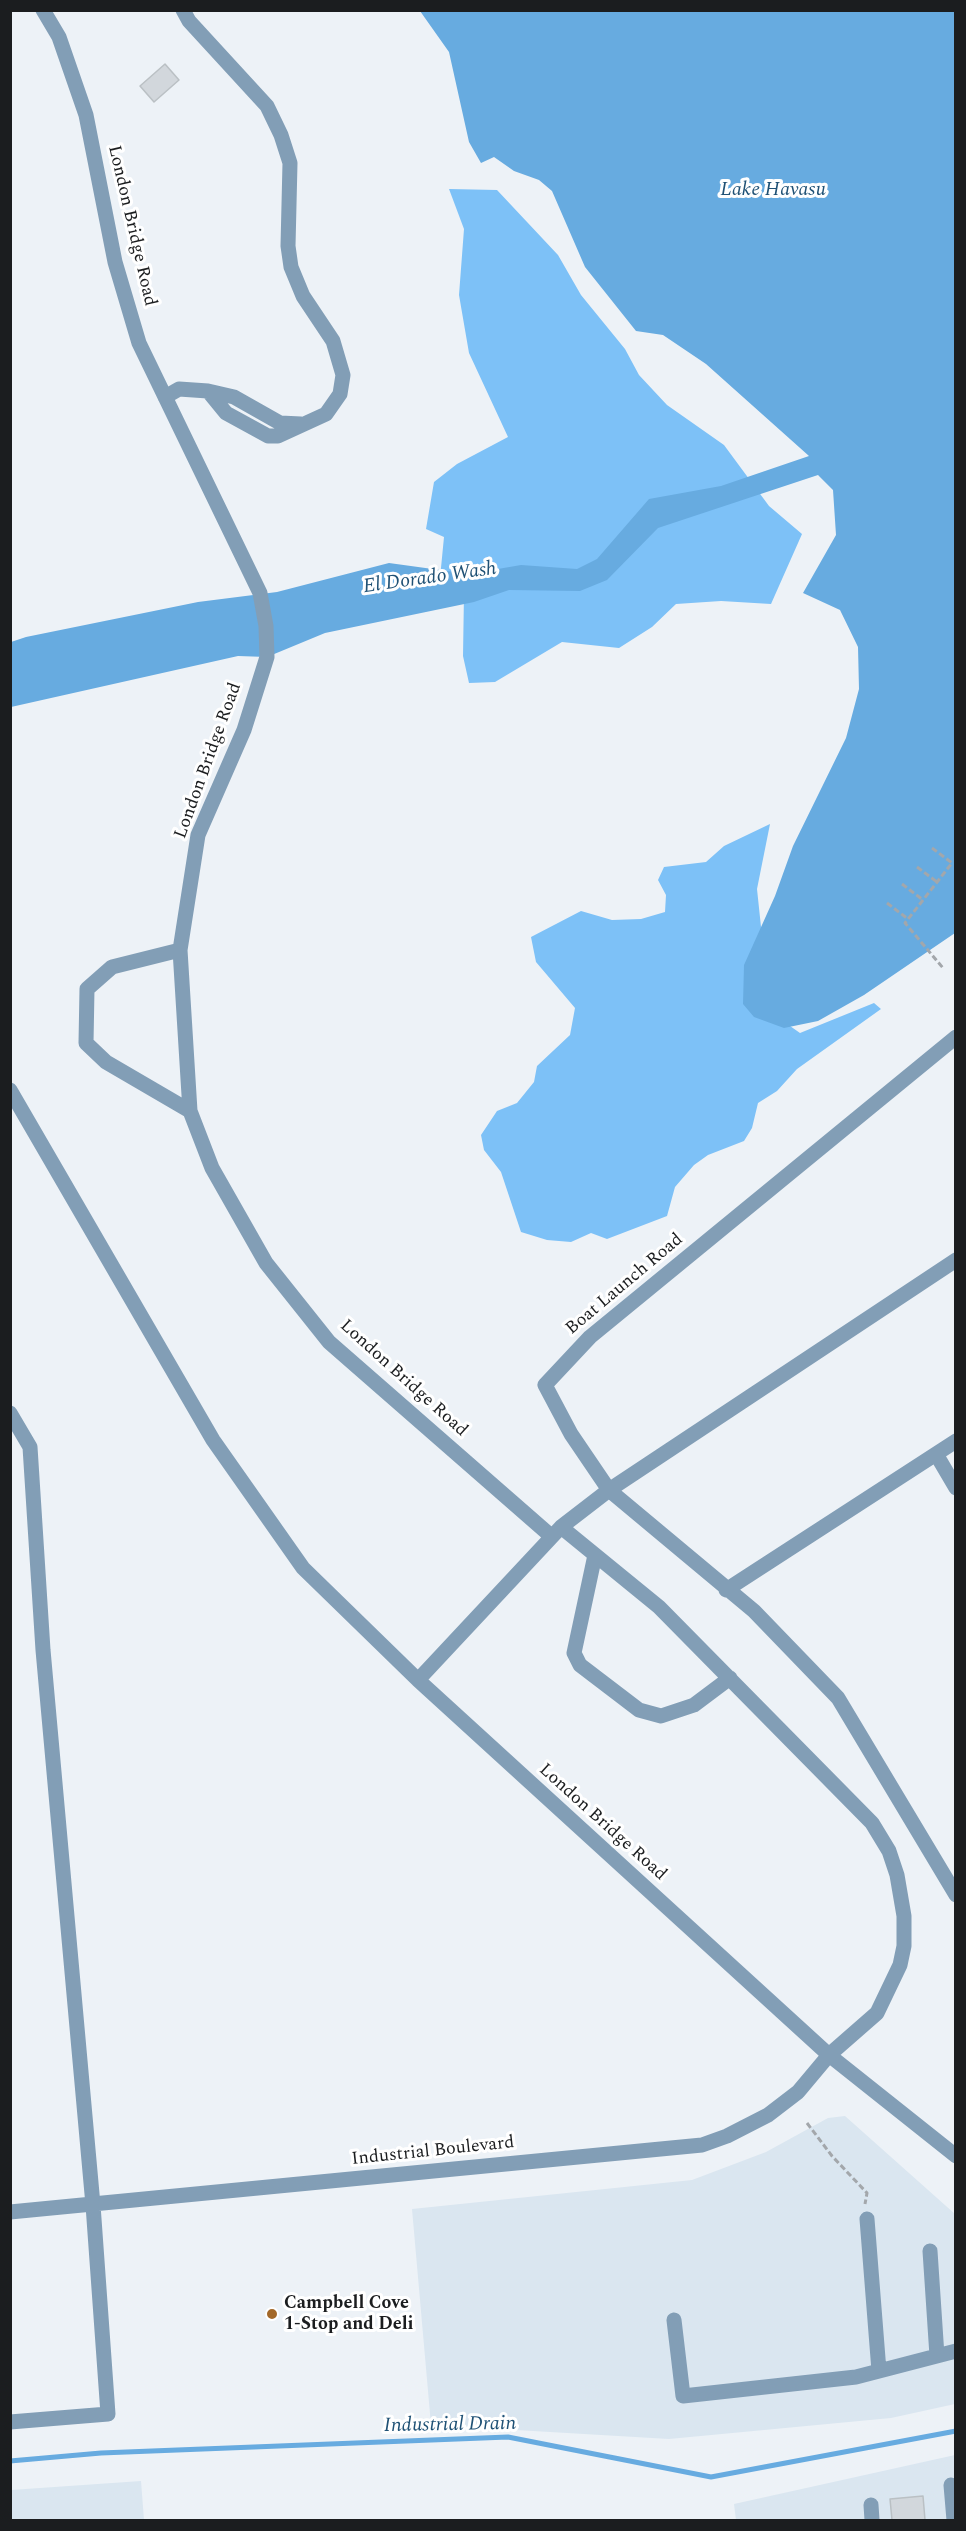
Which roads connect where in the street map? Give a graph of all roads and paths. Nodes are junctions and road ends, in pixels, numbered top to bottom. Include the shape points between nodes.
1 (43, 10) edge
2 (183, 10) edge
3 (165, 397) junction
4 (932, 848) dead end
5 (917, 867) dead end
6 (937, 882) junction
7 (902, 884) dead end
8 (923, 900) junction
9 (887, 903) dead end
10 (908, 919) junction
11 (180, 950) junction
12 (943, 968) dead end
13 (956, 1037) edge
14 (10, 1090) edge
15 (190, 1111) junction
16 (956, 1260) edge
17 (10, 1413) edge
18 (956, 1441) edge
19 (936, 1454) junction
20 (956, 1488) edge
21 (609, 1490) junction
22 (556, 1531) junction
23 (595, 1555) junction
24 (726, 1590) junction
25 (730, 1678) junction
26 (418, 1680) junction
27 (956, 1895) edge
28 (829, 2055) junction
29 (807, 2123) dead end
30 (956, 2156) edge
31 (93, 2205) junction
32 (10, 2212) edge
33 (866, 2212) joint
34 (930, 2251) dead end
35 (674, 2320) dead end
36 (956, 2351) edge
37 (937, 2356) junction
38 (879, 2371) junction
39 (10, 2422) edge
40 (951, 2485) dead end
41 (954, 2520) edge

1 - 3 street, London Bridge Road via 59,37 86,115 115,262 139,343
2 - 3 street via 267,106 287,149 291,267 303,296 333,341 343,375 342,387 326,414 278,436 268,436 226,413 208,391 179,389
3 - 11 street, London Bridge Road via 260,593 267,657 244,730 198,835
4 - 6 path via 952,863
5 - 6 path
6 - 8 path
7 - 8 path
8 - 10 path
9 - 10 path
10 - 12 path via 905,923
11 - 15 street, London Bridge Road
11 - 15 street via 111,967 87,989 86,1043 106,1062
13 - 21 street, Boat Launch Road via 590,1337 545,1385 571,1434
14 - 26 street, London Bridge Road via 213,1440 303,1568
15 - 22 street, London Bridge Road via 212,1168 266,1263 329,1342
16 - 21 street
17 - 31 street via 30,1447 43,1650
18 - 19 street
19 - 20 street
19 - 24 street
21 - 22 street
21 - 24 street
22 - 23 street, London Bridge Road
22 - 26 street
23 - 25 street, London Bridge Road via 659,1607
23 - 25 street via 574,1653 580,1665 639,1710 661,1716 694,1705
24 - 27 street via 754,1611 838,1698
25 - 28 street, Industrial Boulevard via 862,1811 888,1851 897,1875 904,1916 900,1965 877,2013
26 - 28 street, London Bridge Road
28 - 30 street, London Bridge Road
28 - 31 street, Industrial Boulevard via 808,2082 768,2115 702,2145
29 - 33 path via 867,2193
31 - 32 street, Industrial Boulevard
31 - 39 street via 108,2414
33 - 38 street
34 - 37 street
35 - 38 street via 683,2396 856,2377
36 - 37 street
37 - 38 street
40 - 41 street

